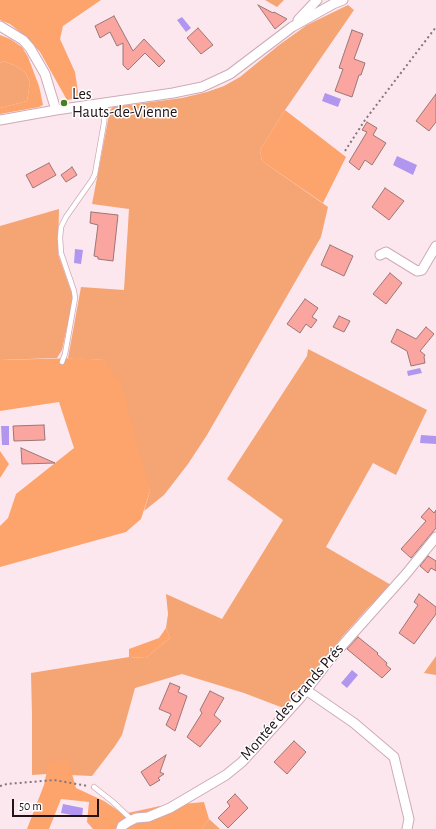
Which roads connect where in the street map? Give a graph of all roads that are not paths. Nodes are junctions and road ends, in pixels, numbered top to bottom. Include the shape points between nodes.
1 (317, 0) edge
2 (343, 0) edge
3 (0, 26) edge
4 (292, 27) junction
5 (106, 103) junction
6 (56, 110) junction
7 (0, 120) edge
8 (436, 246) edge
9 (380, 255) dead end
10 (62, 362) dead end
11 (436, 537) edge
12 (306, 690) junction
13 (94, 787) road end
14 (132, 820) junction
15 (121, 829) edge
16 (407, 829) edge

1 - 4 street
2 - 4 street
3 - 6 street via 23,40 30,48 45,74
4 - 5 street via 218,81 190,90
5 - 6 street
5 - 10 lane via 95,174 61,227 61,253 75,298
6 - 7 street
8 - 9 street via 422,270 417,271 386,252
11 - 12 street, Montée des Grands Prés
12 - 14 street, Montée des Grands Prés via 261,742 226,775 170,808
12 - 16 street via 354,723 394,757 409,820
13 - 14 lane
14 - 15 street, Montée des Grands Prés

